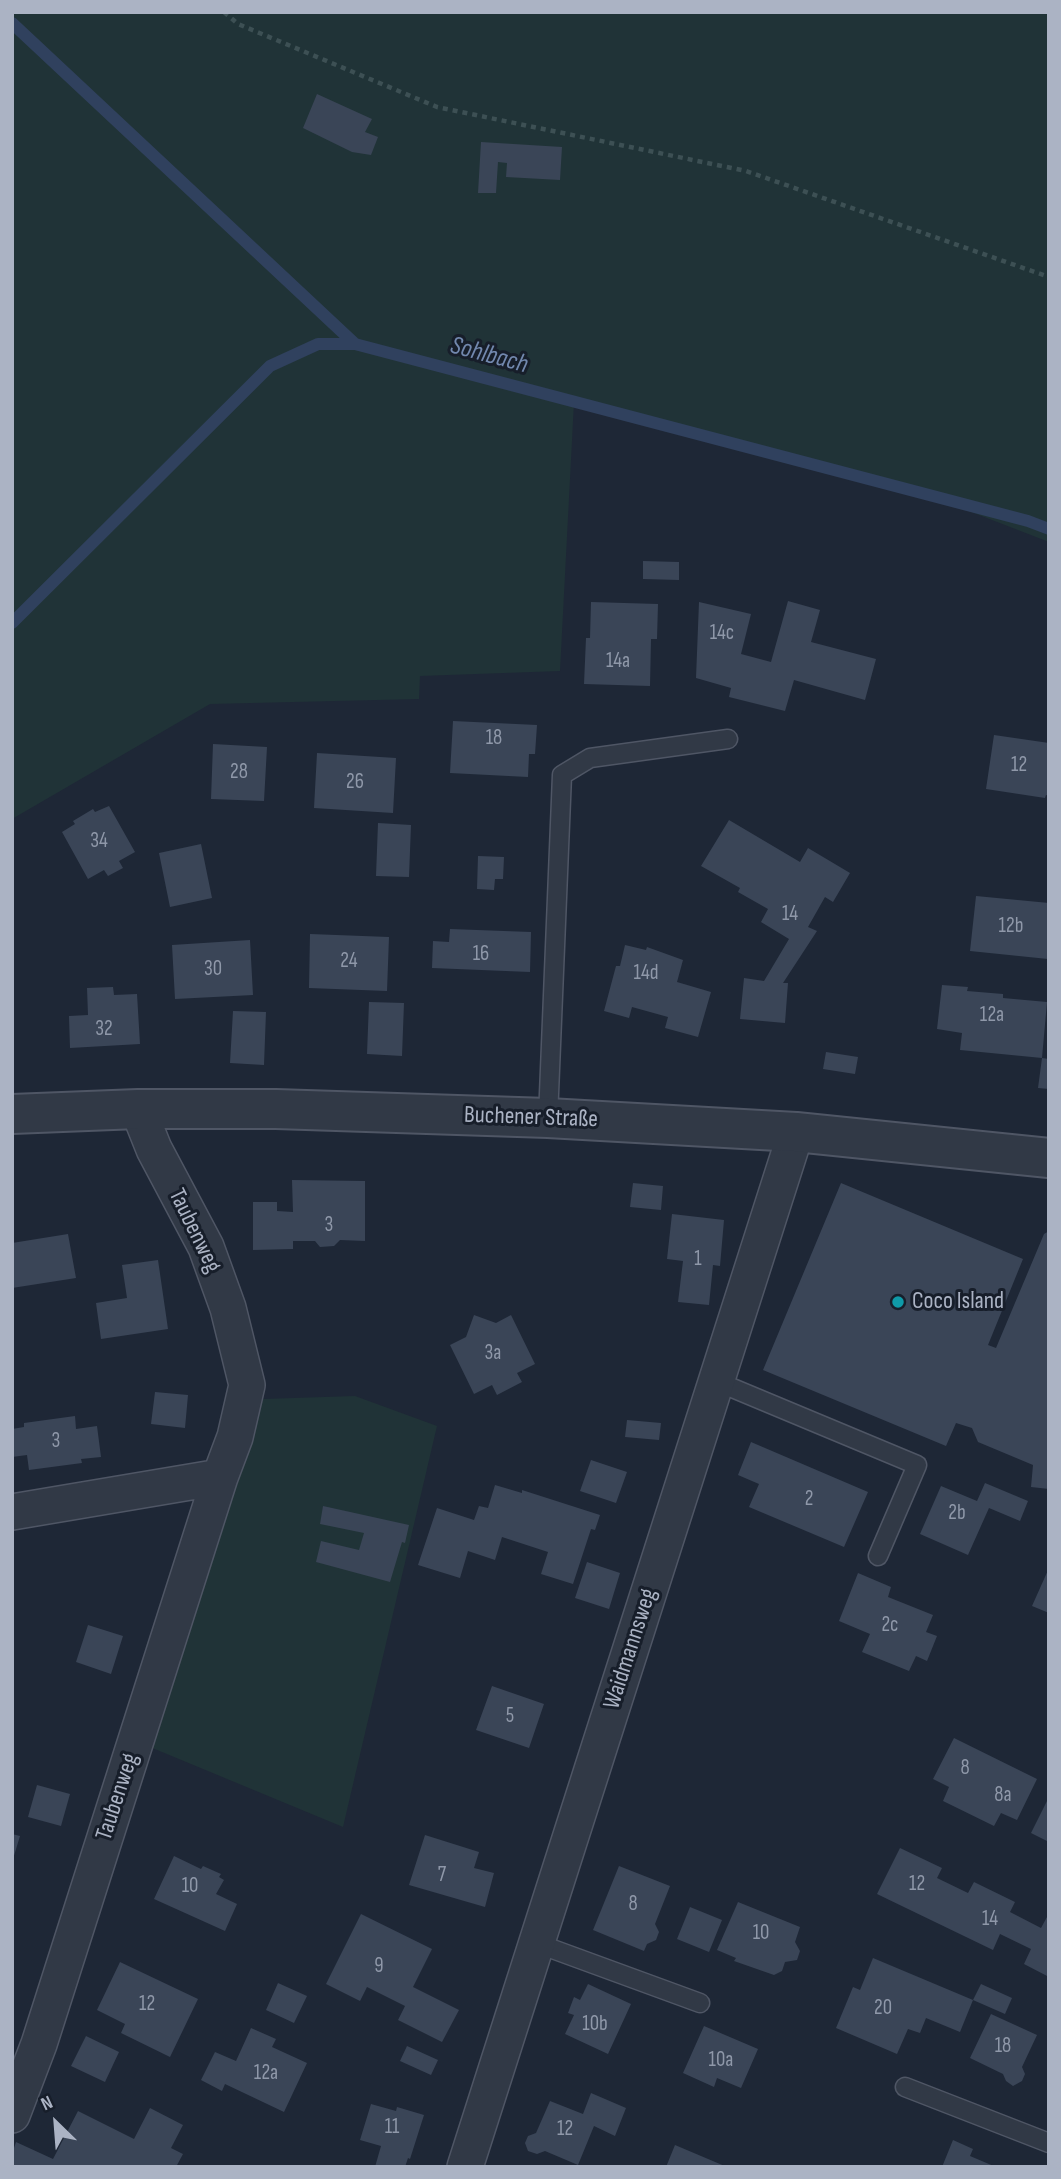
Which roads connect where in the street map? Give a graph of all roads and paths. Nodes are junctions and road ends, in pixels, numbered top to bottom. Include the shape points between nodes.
1 (224, 12) edge
2 (1049, 277) edge
3 (728, 739) dead end
4 (138, 1109) junction
5 (12, 1114) edge
6 (548, 1118) junction
7 (796, 1132) junction
8 (1049, 1158) edge
9 (718, 1382) junction
10 (220, 1476) junction
11 (12, 1512) edge
12 (878, 1556) dead end
13 (536, 1943) junction
14 (700, 2003) dead end
15 (905, 2087) dead end
16 (12, 2115) edge
17 (1049, 2143) edge
18 (465, 2167) edge

1 - 2 path via 238,24 437,107 746,171
3 - 6 lane via 590,758 562,775
4 - 5 street, Buchener Straße
4 - 6 street, Buchener Straße
4 - 10 street, Taubenweg via 206,1247 243,1363 247,1385
6 - 7 street, Buchener Straße
7 - 8 street, Buchener Straße
7 - 9 street, Waidmannsweg
9 - 12 lane via 917,1465
9 - 13 street, Waidmannsweg
10 - 11 street
10 - 16 street, Taubenweg via 39,2044
13 - 14 lane
13 - 18 street, Waidmannsweg
15 - 17 lane

